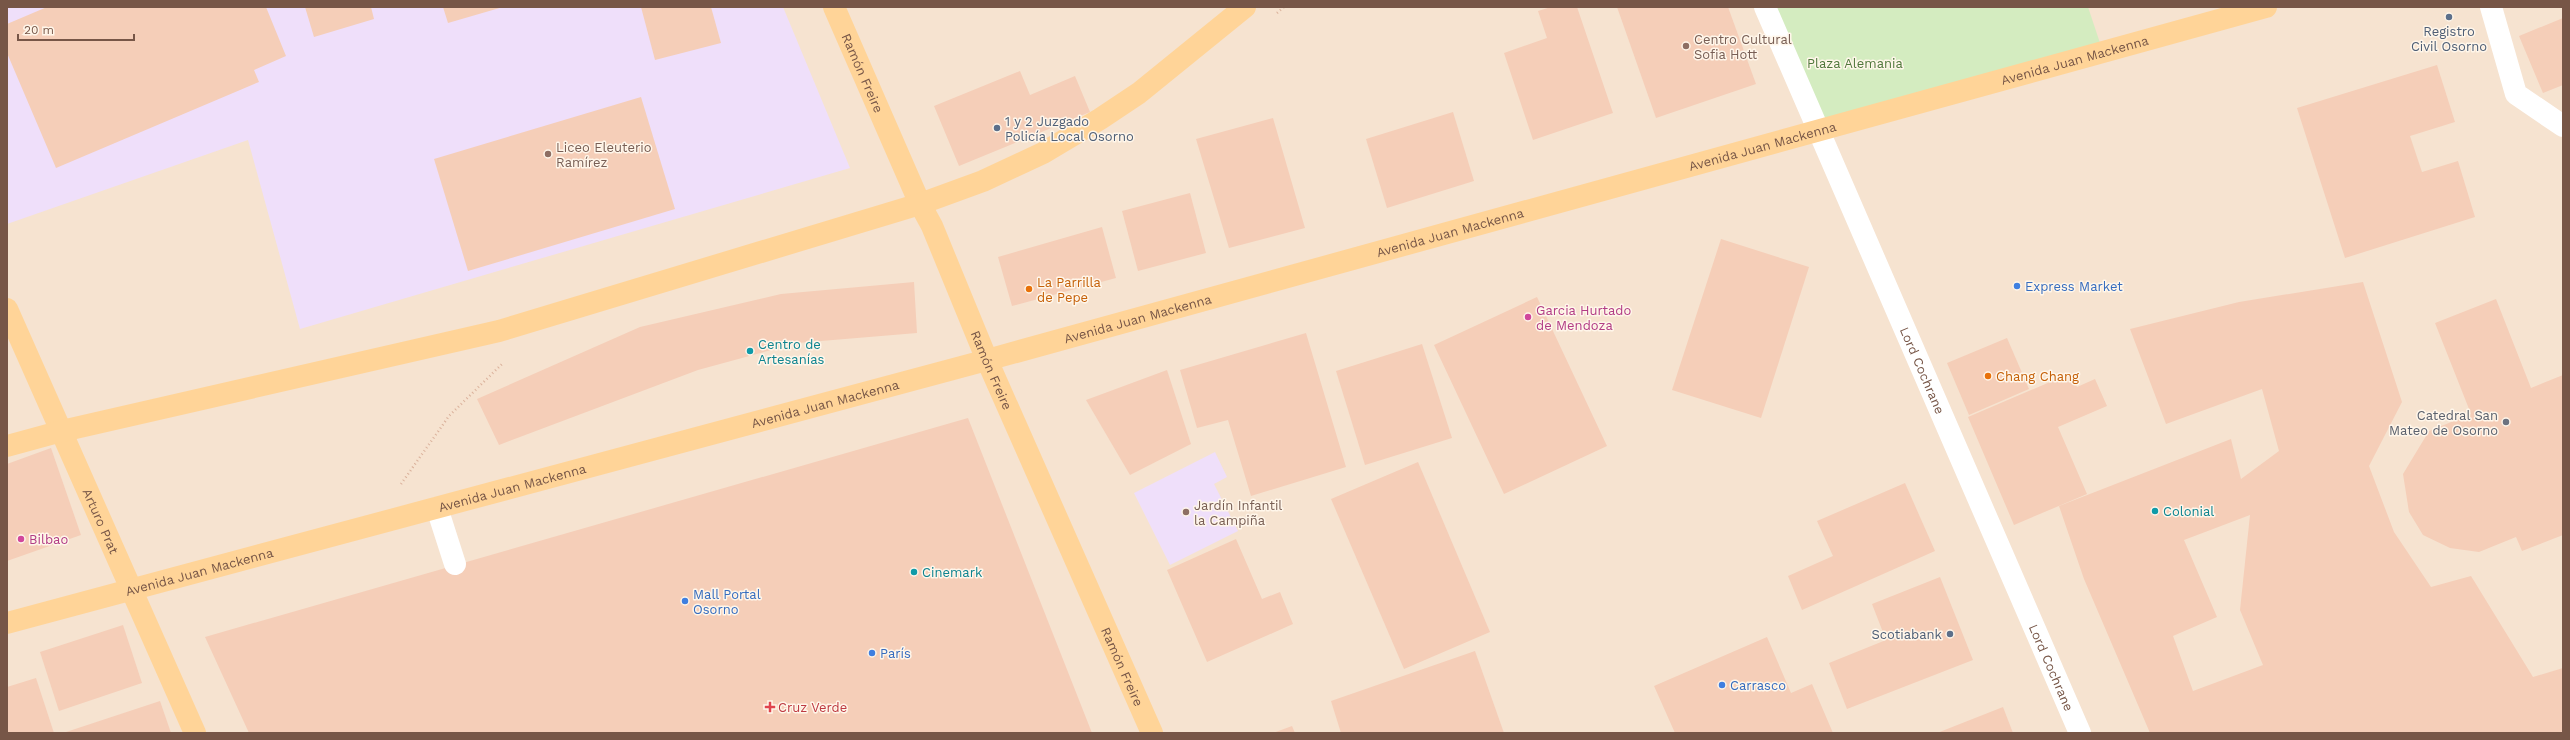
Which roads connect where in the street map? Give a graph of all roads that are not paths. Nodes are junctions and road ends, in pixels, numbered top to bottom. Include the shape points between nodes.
1 (834, 7) edge
2 (1245, 7) edge
3 (1765, 7) edge
4 (2266, 7) edge
5 (2491, 7) edge
6 (2563, 126) edge
7 (1820, 130) junction
8 (920, 204) junction
9 (7, 309) edge
10 (987, 360) junction
11 (62, 431) junction
12 (7, 446) edge
13 (437, 508) junction
14 (455, 564) dead end
15 (131, 590) junction
16 (7, 623) edge
17 (195, 733) edge
18 (1152, 733) edge
19 (2080, 733) edge

1 - 8 main road, Ramón Freire
2 - 8 main road via 1139,93 1100,119 1043,153 983,181
3 - 7 street, Lord Cochrane
4 - 7 main road, Avenida Juan Mackenna
5 - 6 street via 2516,94
7 - 10 main road, Avenida Juan Mackenna
7 - 19 street, Lord Cochrane
8 - 10 main road, Ramón Freire via 932,226
8 - 11 main road via 499,331
9 - 11 main road, Arturo Prat
10 - 13 main road, Avenida Juan Mackenna
10 - 18 main road, Ramón Freire
11 - 12 main road
11 - 15 main road, Arturo Prat
13 - 14 street
13 - 15 main road, Avenida Juan Mackenna
15 - 16 main road, Avenida Juan Mackenna
15 - 17 main road, Arturo Prat

